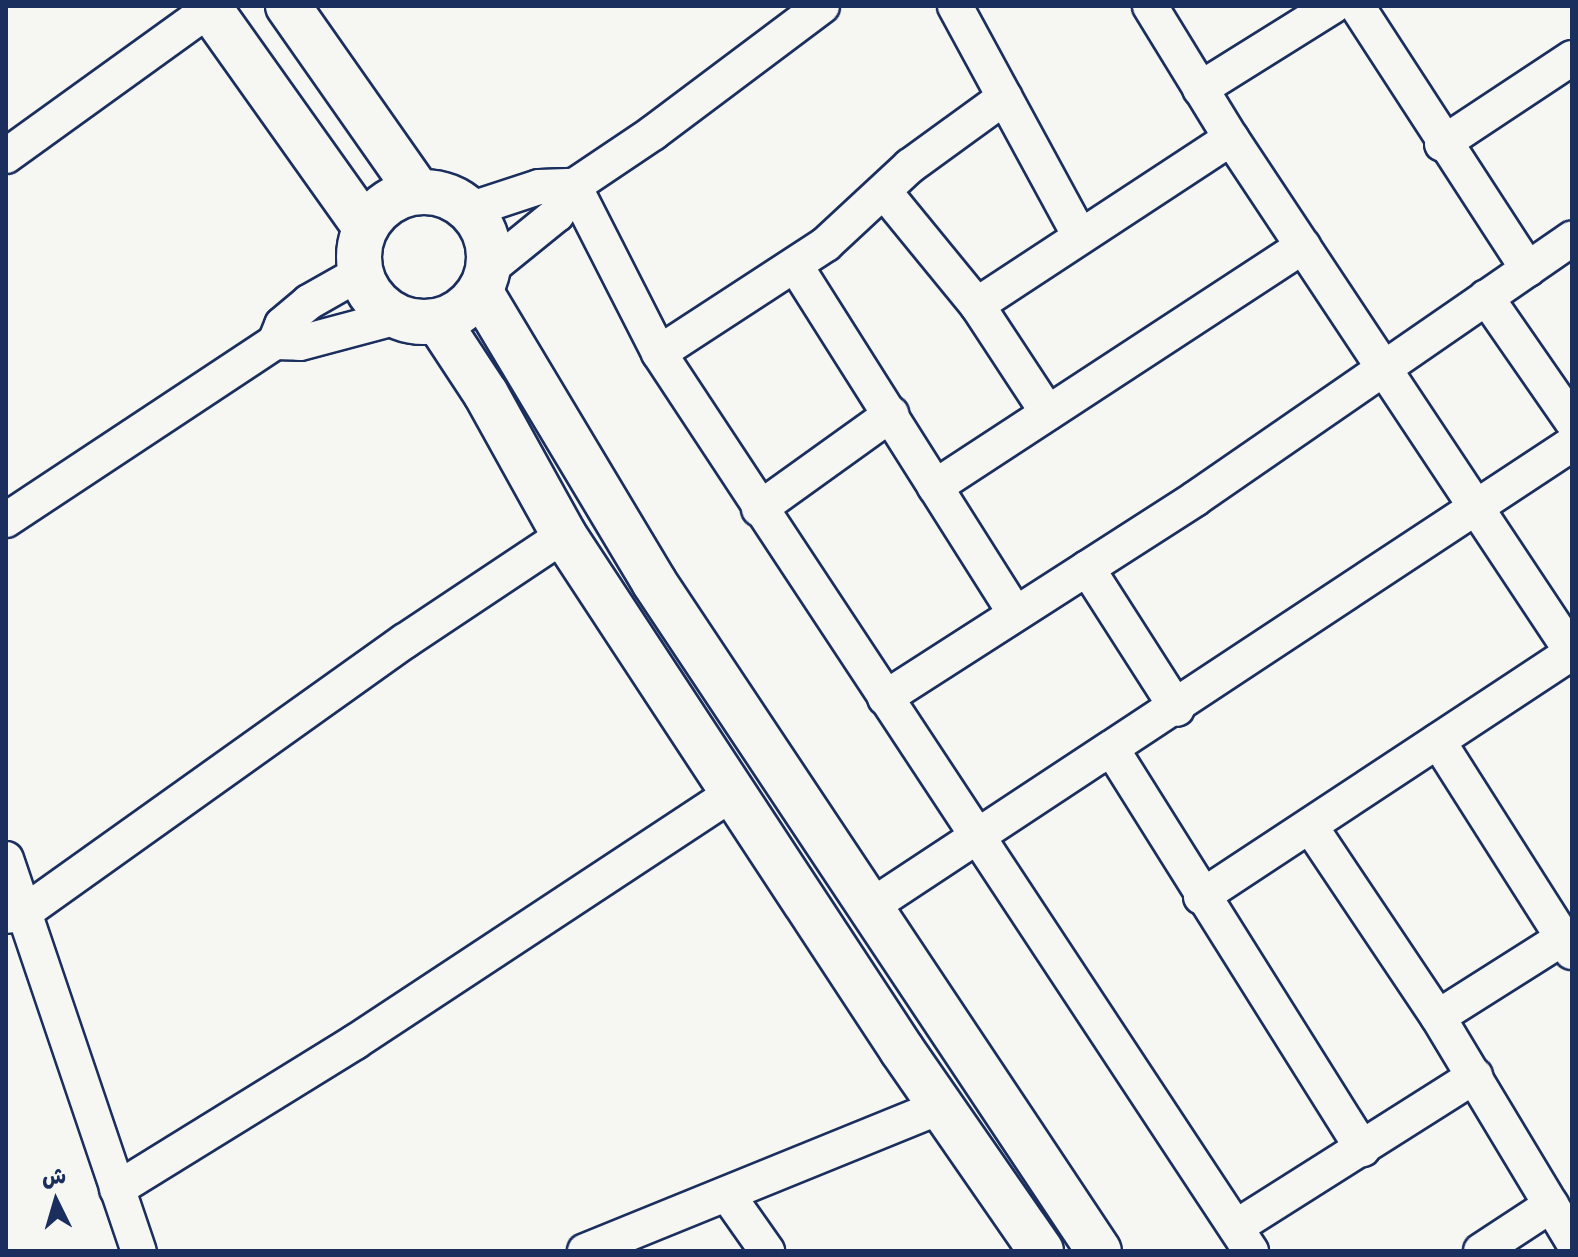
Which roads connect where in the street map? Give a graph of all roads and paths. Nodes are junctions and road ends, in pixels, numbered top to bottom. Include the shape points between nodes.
1 (288, 6) edge
2 (822, 6) edge
3 (955, 6) edge
4 (1150, 6) edge
5 (1333, 6) edge
6 (1357, 6) edge
7 (209, 8) edge
8 (1572, 58) edge
9 (1200, 89) junction
10 (1005, 97) junction
11 (1231, 138) junction
12 (1442, 144) junction
13 (6, 156) edge
14 (574, 186) junction
15 (418, 192) junction
16 (886, 194) junction
17 (469, 210) junction
18 (365, 227) junction
19 (1079, 234) junction
20 (1572, 239) edge
21 (1303, 246) junction
22 (795, 265) junction
23 (1528, 269) junction
24 (360, 273) junction
25 (484, 280) junction
26 (1486, 297) junction
27 (977, 305) junction
28 (418, 319) junction
29 (275, 342) junction
30 (659, 353) junction
31 (1384, 368) junction
32 (1048, 413) junction
33 (891, 414) junction
34 (1572, 421) edge
35 (1572, 444) edge
36 (935, 487) junction
37 (1476, 507) junction
38 (759, 509) junction
39 (6, 520) edge
40 (564, 535) junction
41 (1087, 568) junction
42 (1015, 613) junction
43 (1572, 652) edge
44 (885, 698) junction
45 (1177, 709) junction
46 (1438, 741) junction
47 (1113, 751) junction
48 (734, 792) junction
49 (1310, 826) junction
50 (979, 839) junction
51 (6, 859) edge
52 (1201, 897) junction
53 (873, 905) junction
54 (14, 915) edge
55 (1567, 945) edge
56 (1438, 1017) junction
57 (1475, 1076) junction
58 (942, 1106) junction
59 (1363, 1149) junction
60 (117, 1189) junction
61 (727, 1194) junction
62 (1551, 1205) junction
63 (1243, 1239) edge
64 (1572, 1240) edge
65 (588, 1250) edge
66 (139, 1251) edge
67 (767, 1251) edge
68 (1041, 1251) edge
69 (1099, 1251) edge
70 (1481, 1251) edge

1 - 15 main road
2 - 14 street
3 - 10 street
4 - 9 street
5 - 9 street
6 - 12 street
7 - 13 street
7 - 18 main road
8 - 12 street
9 - 11 street
10 - 16 street via 925,153
10 - 19 street
11 - 19 street
11 - 21 street
12 - 23 street
14 - 17 street via 539,187
14 - 25 street via 557,214
14 - 30 street
15 - 17 main road via 454,199
15 - 18 main road via 383,206
16 - 22 street
16 - 27 street
17 - 25 main road via 486,238
18 - 24 main road
19 - 27 street
20 - 23 street
21 - 31 street
21 - 32 street
22 - 30 street
22 - 33 street
23 - 26 street
24 - 28 main road via 374,299
24 - 29 street via 309,302 282,325
25 - 28 main road via 462,310
25 - 53 main road via 654,582
26 - 31 street
26 - 34 street
27 - 32 street
28 - 29 street via 300,343
28 - 40 main road via 486,394
29 - 39 street
30 - 38 street
31 - 37 street
31 - 41 street
32 - 36 street
33 - 36 street
33 - 38 street
35 - 37 street
36 - 42 street
37 - 43 street
37 - 45 street
38 - 44 street
40 - 48 main road
40 - 54 street
41 - 42 street
41 - 45 street
42 - 44 street
43 - 46 street
44 - 50 street
45 - 47 street
46 - 49 street
46 - 55 street
47 - 50 street
47 - 52 street
48 - 58 main road
48 - 60 street via 355,1042
49 - 52 street
49 - 56 street
50 - 53 street
50 - 63 street
51 - 54 street
52 - 59 street
53 - 69 main road
54 - 60 street
55 - 56 street
56 - 57 street
57 - 59 street
57 - 62 street
58 - 61 street
58 - 68 main road
59 - 63 street
60 - 66 street
61 - 65 street
61 - 67 street
62 - 64 street
62 - 70 street

